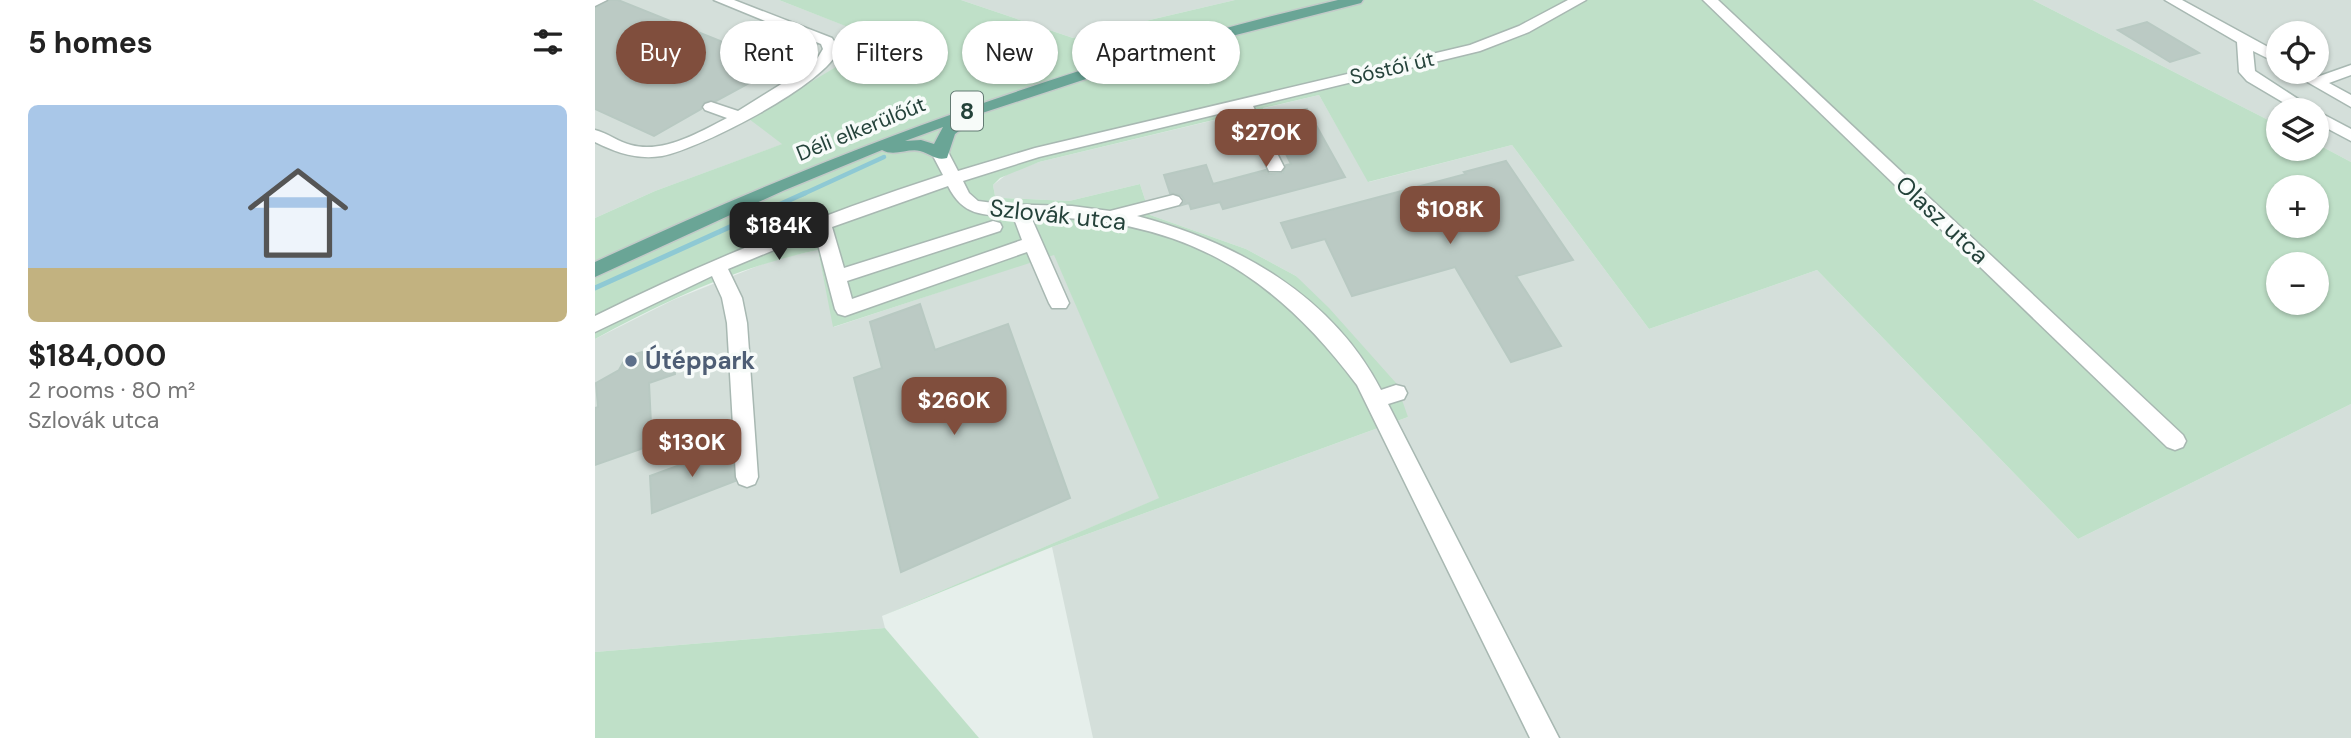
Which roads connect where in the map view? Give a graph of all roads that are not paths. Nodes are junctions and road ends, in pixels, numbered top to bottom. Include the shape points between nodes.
1 (600, 0) edge
2 (721, 0) edge
3 (1308, 0) edge
4 (1356, 0) edge
5 (1579, 0) edge
6 (1710, 0) edge
7 (2172, 0) edge
8 (595, 2) edge
9 (775, 21) edge
10 (818, 38) edge
11 (2244, 41) junction
12 (2266, 53) edge
13 (818, 65) edge
14 (2351, 71) edge
15 (2329, 78) edge
16 (792, 84) edge
17 (2320, 84) edge
18 (1034, 87) junction
19 (2287, 98) edge
20 (2351, 102) edge
21 (1244, 103) junction
22 (711, 107) dead end
23 (738, 116) junction
24 (2329, 123) edge
25 (595, 135) edge
26 (2351, 136) edge
27 (941, 154) junction
28 (1275, 167) dead end
29 (800, 176) junction
30 (954, 178) junction
31 (1173, 201) dead end
32 (1019, 210) junction
33 (1110, 217) junction
34 (822, 224) junction
35 (993, 227) dead end
36 (1033, 243) junction
37 (595, 255) edge
38 (717, 267) junction
39 (595, 270) edge
40 (835, 278) junction
41 (1059, 303) dead end
42 (595, 325) edge
43 (1353, 329) dead end
44 (1331, 334) junction
45 (2175, 440) dead end
46 (747, 477) dead end
47 (1545, 738) edge

1 - 8 street
2 - 9 street
3 - 37 main road, Déli elkerülőút / 8 via 1131,45 939,109 763,178
4 - 18 main road, Déli elkerülőút / 8 via 1212,34
5 - 21 street, Sóstói út via 1475,48
6 - 45 street, Olasz utca
7 - 11 street
10 - 13 street via 831,49
11 - 12 street
11 - 19 street via 2248,72
14 - 15 street
16 - 23 street
17 - 20 street
18 - 27 main road via 1014,101 954,124 944,137
18 - 29 main road, Déli elkerülőút / 8
21 - 28 street
21 - 30 street, Sóstói út via 1035,152
22 - 23 street
23 - 25 street via 687,144 653,152 626,150
24 - 26 street
27 - 29 main road via 921,145 900,146
27 - 30 street, Szlovák utca
29 - 39 main road, Déli elkerülőút / 8
30 - 32 street, Szlovák utca via 969,204
30 - 34 street
31 - 33 street
32 - 33 street, Szlovák utca
32 - 36 street
33 - 44 street, Szlovák utca via 1184,236 1236,257 1271,278
34 - 38 street
34 - 40 street
35 - 40 street
36 - 40 street via 845,309
36 - 41 street
38 - 42 street
38 - 46 street via 732,298 737,323
43 - 44 street
44 - 47 street, Szlovák utca via 1365,380 1386,396 1388,425

